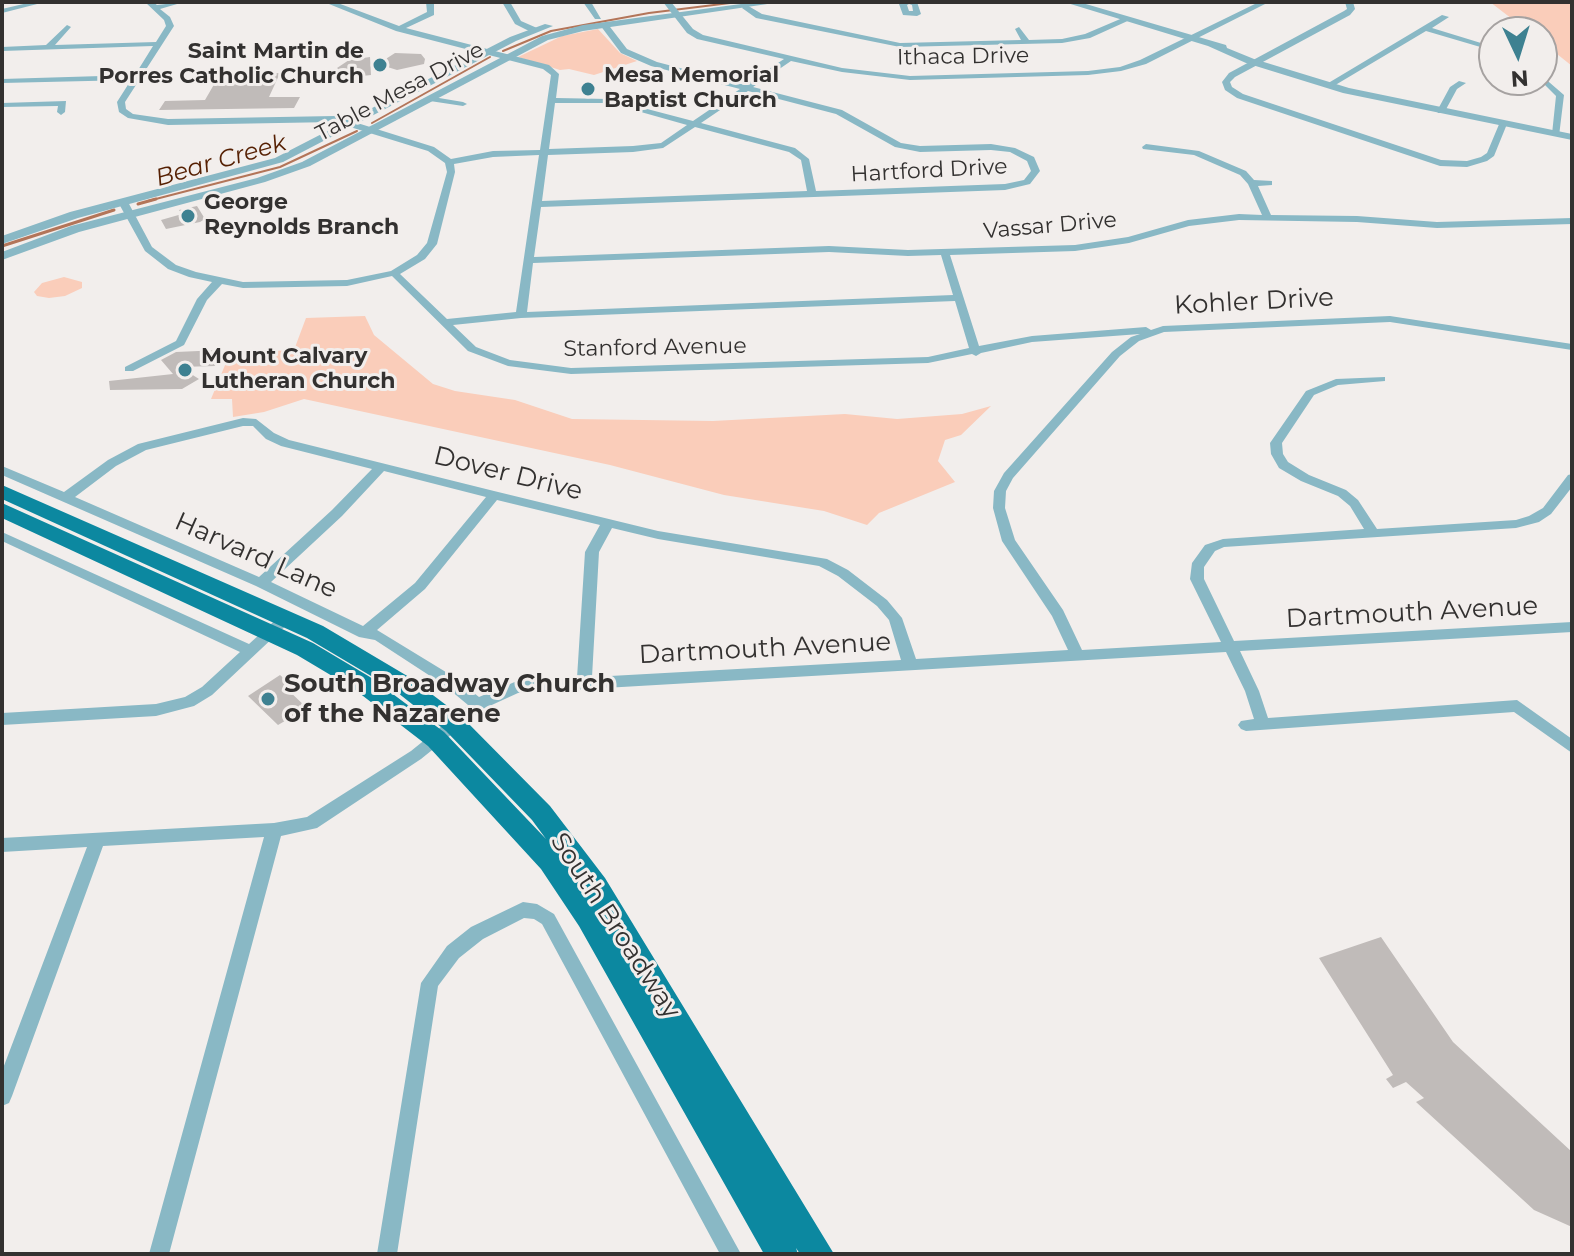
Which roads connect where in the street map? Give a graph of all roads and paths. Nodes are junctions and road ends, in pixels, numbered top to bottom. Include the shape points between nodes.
1 (41, 2) edge
2 (180, 2) edge
3 (328, 2) edge
4 (430, 2) edge
5 (506, 2) edge
6 (587, 2) edge
7 (710, 2) edge
8 (776, 2) edge
9 (1069, 2) edge
10 (1265, 2) edge
11 (1349, 2) edge
12 (152, 5) edge
13 (745, 6) junction
14 (673, 9) edge
15 (2, 11) edge
16 (821, 16) dead end
17 (1445, 17) dead end
18 (1128, 19) junction
19 (601, 21) junction
20 (67, 27) dead end
21 (807, 27) junction
22 (1424, 28) junction
23 (399, 29) junction
24 (1019, 29) dead end
25 (534, 30) junction
26 (1191, 39) junction
27 (1027, 43) junction
28 (160, 44) junction
29 (1478, 44) edge
30 (49, 47) junction
31 (2, 49) edge
32 (487, 52) junction
33 (507, 57) junction
34 (790, 58) junction
35 (1258, 61) junction
36 (137, 77) junction
37 (2, 81) edge
38 (1462, 83) dead end
39 (1329, 85) junction
40 (748, 88) junction
41 (1558, 93) edge
42 (433, 99) junction
43 (551, 100) junction
44 (463, 104) dead end
45 (2, 105) edge
46 (1441, 111) junction
47 (61, 112) dead end
48 (696, 123) junction
49 (353, 124) junction
50 (1503, 124) junction
51 (374, 130) junction
52 (1556, 134) junction
53 (1572, 137) edge
54 (1146, 147) dead end
55 (544, 152) junction
56 (449, 162) junction
57 (1252, 183) junction
58 (1269, 183) dead end
59 (812, 194) junction
60 (536, 204) junction
61 (126, 208) junction
62 (1268, 218) junction
63 (1572, 221) edge
64 (2, 240) edge
65 (945, 253) junction
66 (2, 256) edge
67 (529, 260) junction
68 (394, 273) junction
69 (218, 282) junction
70 (960, 298) junction
71 (521, 315) junction
72 (447, 322) junction
73 (1163, 329) junction
74 (1087, 334) junction
75 (1572, 347) edge
76 (976, 353) junction
77 (1116, 354) junction
78 (129, 369) dead end
79 (1381, 379) dead end
80 (381, 467) junction
81 (2, 470) edge
82 (1572, 478) edge
83 (2, 491) edge
84 (494, 495) junction
85 (65, 498) junction
86 (2, 510) edge
87 (608, 523) junction
88 (1373, 533) junction
89 (2, 536) edge
90 (261, 583) junction
91 (278, 626) junction
92 (1572, 627) edge
93 (364, 633) junction
94 (1232, 648) junction
95 (250, 651) junction
96 (1078, 656) junction
97 (910, 665) junction
98 (584, 684) junction
99 (478, 705) junction
100 (2, 719) edge
101 (445, 731) junction
102 (1572, 747) edge
103 (274, 830) junction
104 (98, 839) junction
105 (2, 845) edge
106 (2, 1096) edge
107 (159, 1254) edge
108 (387, 1254) edge
109 (731, 1254) edge
110 (782, 1254) edge
111 (818, 1254) edge

1 - 15 street
2 - 12 street
3 - 23 street
4 - 23 street via 431,13
5 - 25 street via 520,24
6 - 19 street, Hartford Drive
7 - 14 street, Table Mesa Drive
8 - 13 street, Table Mesa Drive
9 - 18 street
10 - 26 street, Ithaca Drive
11 - 35 street via 1347,13
12 - 28 street via 170,26
13 - 14 street, Table Mesa Drive
13 - 21 street via 759,16
14 - 19 street, Table Mesa Drive
14 - 34 street, Ithaca Drive via 700,37
16 - 21 street
17 - 22 street
18 - 26 street
18 - 27 street via 1087,36
19 - 25 street, Table Mesa Drive
19 - 33 street, Table Mesa Drive via 545,38
19 - 40 street, Hartford Drive via 616,45 635,58
20 - 30 street
21 - 27 street via 900,45
22 - 29 street
22 - 39 street
23 - 32 street
24 - 27 street
25 - 32 street, Table Mesa Drive
26 - 34 street, Ithaca Drive via 1132,66 1088,73 888,77
26 - 35 street
28 - 30 street
28 - 36 street
30 - 31 street
32 - 33 street
32 - 49 street, Table Mesa Drive
33 - 42 street, Table Mesa Drive
33 - 43 street via 552,70
34 - 40 street
35 - 39 street
35 - 50 street via 1228,78 1228,88 1426,160 1454,164 1484,159
36 - 37 street
36 - 49 street via 120,106 139,118 316,118
38 - 46 street
39 - 46 street
40 - 48 street
40 - 59 street, Hartford Drive via 839,112 907,147 1012,150 1031,159 1036,171 1027,182 1005,187
41 - 52 street
42 - 44 street
42 - 51 street, Table Mesa Drive
43 - 48 street via 609,101
43 - 55 street
45 - 47 street via 63,103
46 - 50 street
48 - 55 street via 652,148
48 - 59 street via 800,154
49 - 51 street
49 - 61 street, Table Mesa Drive via 279,160
50 - 52 street
51 - 56 street via 425,146
51 - 61 street, Table Mesa Drive via 281,174
52 - 53 street
54 - 57 street via 1196,153 1234,168
55 - 56 street
55 - 60 street
56 - 68 street via 432,244
57 - 58 street
57 - 62 street
59 - 60 street, Hartford Drive
60 - 67 street
61 - 64 street, Table Mesa Drive via 60,219
61 - 66 street, Table Mesa Drive
61 - 69 street via 159,260
62 - 63 street, Vassar Drive via 1437,225
62 - 65 street, Vassar Drive via 1206,220 1105,245
65 - 67 street, Vassar Drive via 829,249
65 - 70 street
67 - 71 street
68 - 69 street via 347,283
68 - 72 street, Stanford Avenue
69 - 78 street via 202,299 180,343
70 - 71 street
70 - 76 street
71 - 72 street
72 - 76 street, Stanford Avenue via 459,339 485,356 571,371 928,360
73 - 74 street, Stanford Avenue
73 - 75 street, Kohler Drive via 1390,319
73 - 77 street, Kohler Drive via 1135,339
74 - 76 street, Stanford Avenue via 1032,339
74 - 77 street via 1102,339
77 - 96 street, Kohler Drive via 1000,491 1009,541 1058,614
79 - 88 street via 1336,382 1310,393 1276,443 1283,465 1342,493
80 - 84 street, Dover Drive
80 - 85 street, Dover Drive via 285,443 249,422 142,447
80 - 90 street
81 - 85 street, Harvard Lane
82 - 88 street via 1547,511 1516,524
83 - 91 main road, South Broadway
84 - 87 street, Dover Drive
84 - 93 street via 420,586
85 - 90 street, Harvard Lane
86 - 91 main road, South Broadway
87 - 97 street, Dover Drive via 822,562 882,603 902,635
87 - 98 street via 590,561
88 - 94 street via 1210,548 1197,566 1197,579
89 - 95 street
90 - 93 street, Harvard Lane
91 - 95 street
91 - 101 main road, South Broadway via 372,663
92 - 94 street, Dartmouth Avenue
93 - 99 street, Harvard Lane via 378,635 424,664
94 - 96 street, Dartmouth Avenue
94 - 102 street via 1260,711 1254,724 1517,706
95 - 100 street via 207,691 173,707
96 - 97 street, Dartmouth Avenue
97 - 98 street, Dartmouth Avenue
98 - 99 street, Dartmouth Avenue via 517,687
99 - 101 street, Dartmouth Avenue
101 - 103 street, Dartmouth Avenue via 329,813 311,823
101 - 110 main road, South Broadway via 589,917
101 - 111 main road, South Broadway via 541,813 596,886
103 - 104 street, Dartmouth Avenue
103 - 107 street
104 - 105 street, Dartmouth Avenue
104 - 106 street
108 - 109 street via 430,983 453,952 477,933 523,910 548,919

